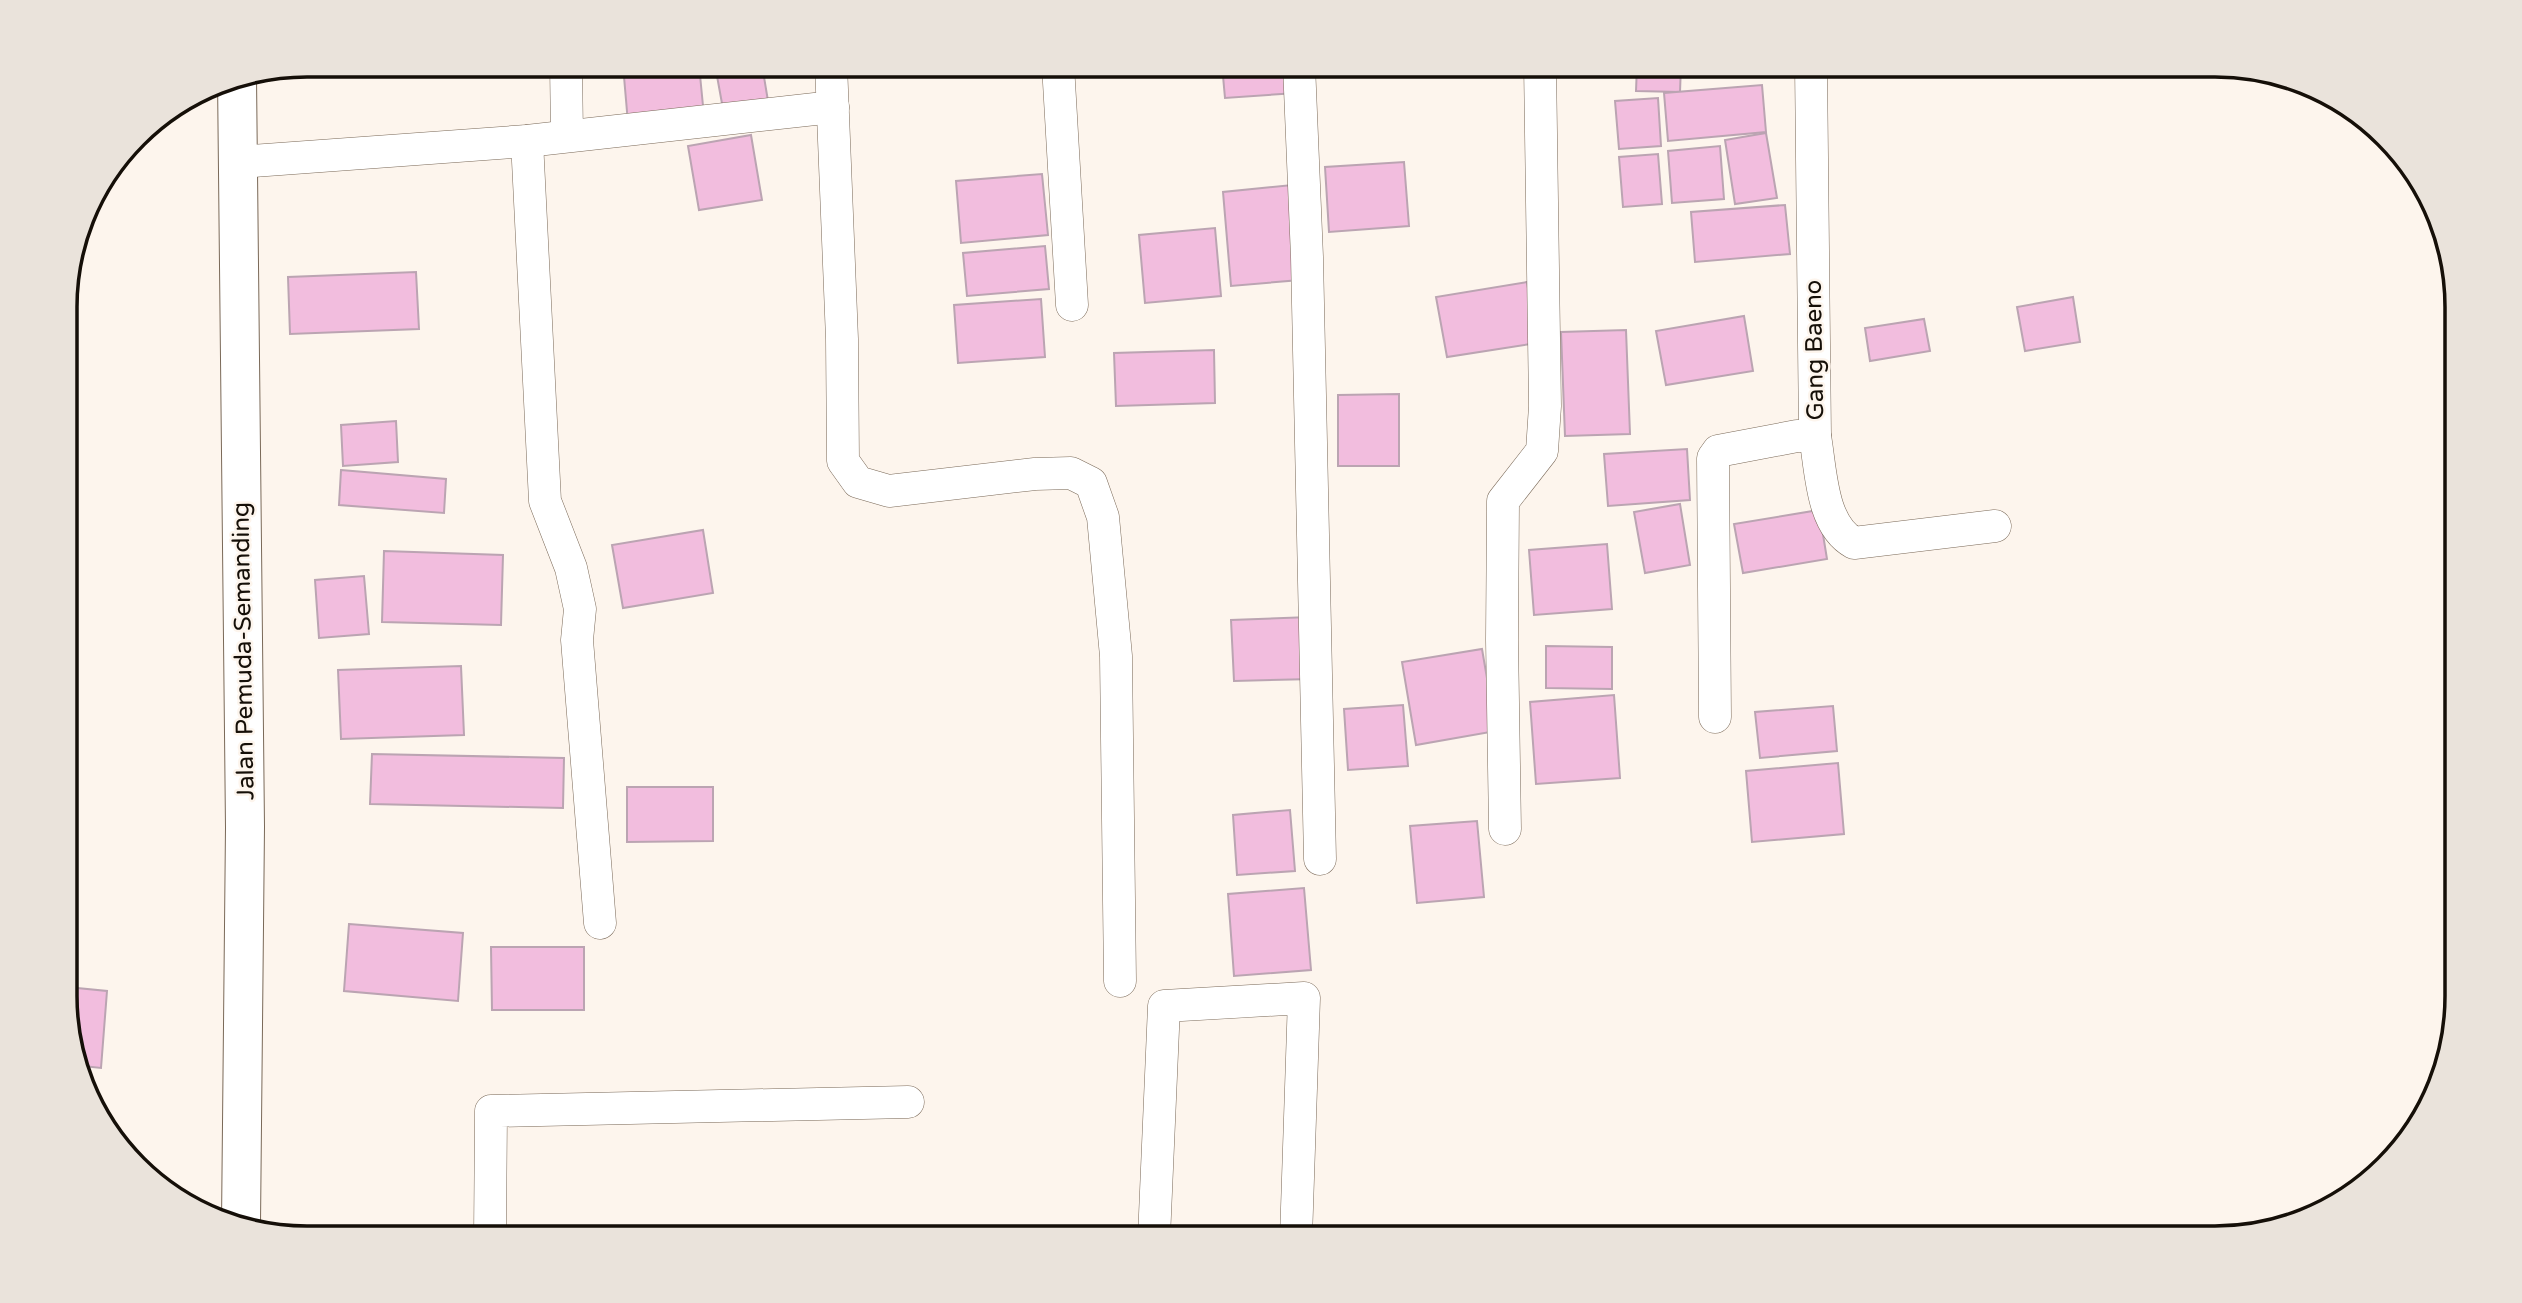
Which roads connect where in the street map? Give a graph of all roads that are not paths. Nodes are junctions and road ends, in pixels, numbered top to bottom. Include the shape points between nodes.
1 (566, 77) edge
2 (832, 77) edge
3 (1059, 77) edge
4 (1300, 77) edge
5 (1540, 77) edge
6 (1811, 77) edge
7 (237, 88) edge
8 (833, 107) junction
9 (567, 136) junction
10 (527, 141) junction
11 (238, 162) junction
12 (1072, 305) dead end
13 (1815, 436) junction
14 (1995, 526) dead end
15 (1715, 717) dead end
16 (1505, 829) dead end
17 (1320, 859) dead end
18 (600, 923) dead end
19 (1120, 981) dead end
20 (908, 1102) dead end
21 (240, 1216) edge
22 (490, 1226) edge
23 (1155, 1226) edge
24 (1296, 1226) edge

1 - 9 street
2 - 8 street
3 - 12 street
4 - 17 street
5 - 16 street via 1545,406 1542,451 1503,501
6 - 13 street, Gang Baeno
7 - 11 main road, Jalan Pemuda-Semanding
8 - 9 street
8 - 19 street via 843,461 858,482 889,491 1071,473 1091,483 1095,495 1102,517 1116,656
9 - 10 street
10 - 11 street
10 - 18 street via 545,501 571,568 580,609 577,640
11 - 21 main road, Jalan Pemuda-Semanding via 245,827
13 - 14 street via 1829,517 1844,538 1854,542
13 - 15 street, Gang Baeno via 1718,451 1713,458
20 - 22 street via 491,1111
23 - 24 street via 1164,1006 1304,998

